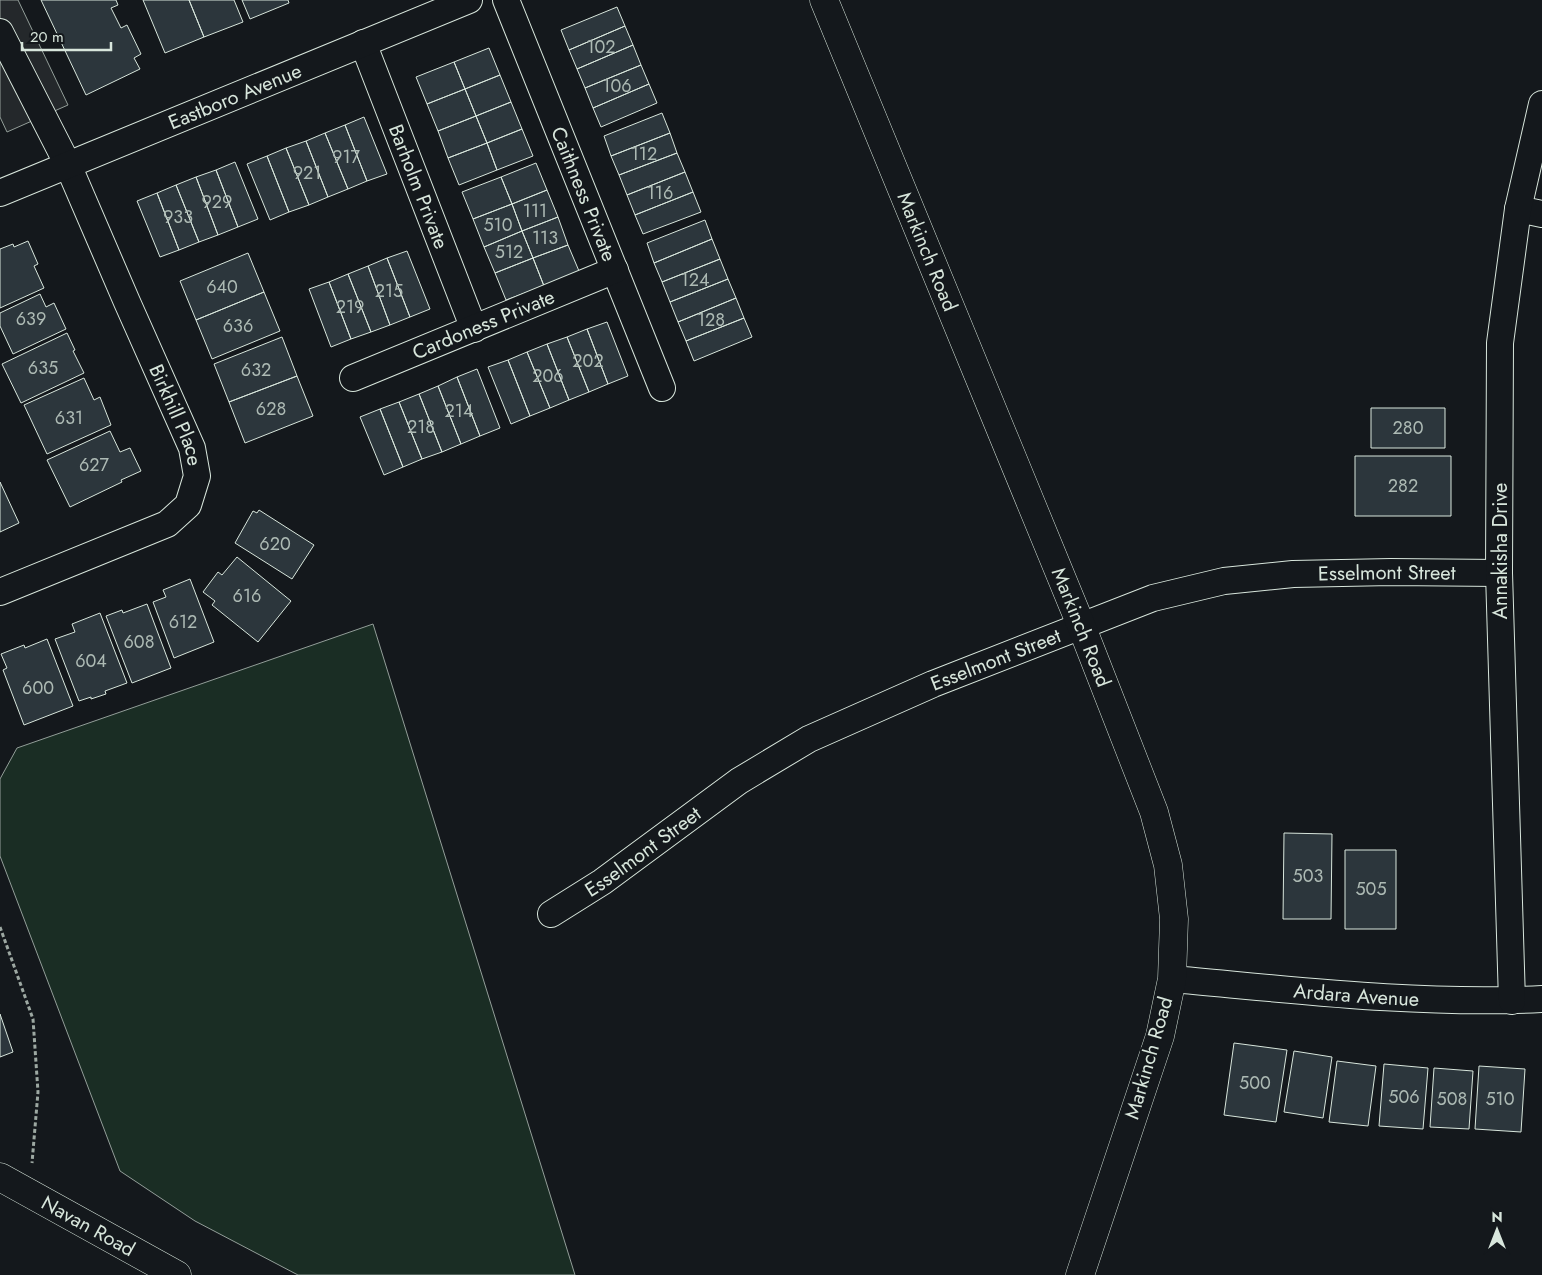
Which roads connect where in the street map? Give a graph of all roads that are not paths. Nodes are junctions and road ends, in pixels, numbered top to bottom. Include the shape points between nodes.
1 (470, 0) edge
2 (506, 0) edge
3 (824, 0) edge
4 (0, 32) edge
5 (363, 43) junction
6 (1542, 104) edge
7 (68, 165) junction
8 (0, 193) edge
9 (1530, 212) edge
10 (615, 270) junction
11 (474, 329) junction
12 (353, 378) dead end
13 (662, 388) dead end
14 (1498, 573) junction
15 (0, 592) edge
16 (1081, 625) junction
17 (551, 914) dead end
18 (1172, 979) junction
19 (1542, 999) edge
20 (1512, 1001) junction
21 (0, 1177) edge
22 (177, 1275) edge
23 (1080, 1275) edge

1 - 5 street, Eastboro Avenue
2 - 10 street, Caithness Private
3 - 16 street, Markinch Road
4 - 7 street, Birkhill Place
5 - 7 street, Eastboro Avenue
5 - 11 street, Barholm Private
6 - 9 street, Annakisha Drive
7 - 8 street, Eastboro Avenue
7 - 15 street, Birkhill Place via 192,448 197,476 188,505 167,524
9 - 14 street, Annakisha Drive via 1500,343
10 - 11 street, Cardoness Private
10 - 13 street, Caithness Private
11 - 12 street, Cardoness Private
14 - 16 street, Esselmont Street via 1293,574 1224,581 1153,598
14 - 20 street, Annakisha Drive
16 - 17 street, Esselmont Street via 933,684 809,739 739,780 602,882
16 - 18 street, Markinch Road via 1154,812 1168,865 1174,919
18 - 20 street, Ardara Avenue via 1371,997
18 - 23 street, Markinch Road via 1160,1036
19 - 20 street, Ardara Avenue
21 - 22 street, Navan Road

